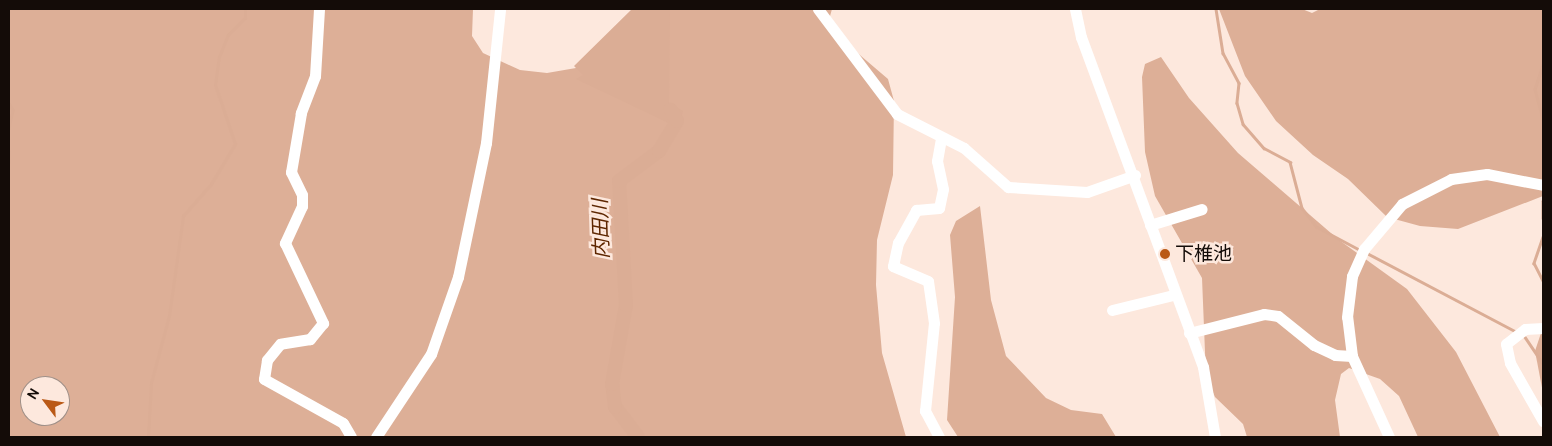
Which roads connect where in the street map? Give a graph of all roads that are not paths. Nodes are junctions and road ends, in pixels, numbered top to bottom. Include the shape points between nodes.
1 (319, 9) edge
2 (500, 9) edge
3 (818, 9) edge
4 (1075, 9) edge
5 (941, 138) junction
6 (1135, 176) junction
7 (1543, 184) edge
8 (1202, 209) dead end
9 (1150, 225) junction
10 (1173, 294) junction
11 (1112, 310) dead end
12 (1543, 328) edge
13 (1189, 333) junction
14 (1352, 356) junction
15 (1543, 421) edge
16 (351, 437) edge
17 (376, 437) edge
18 (939, 437) edge
19 (1215, 437) edge
20 (1389, 437) edge

1 - 16 street via 316,76 301,113 291,172 302,195 302,206 286,243 323,323 310,338 280,344 267,360 264,379 343,424
2 - 17 street via 486,143 456,285 431,354
3 - 5 street via 897,114
4 - 6 street via 1081,37
5 - 6 street via 964,148 1008,187 1087,192
5 - 18 street via 937,161 943,189 939,208 911,207 893,266 928,281 934,323 925,411
6 - 9 street
7 - 14 street via 1513,176 1464,176 1425,190 1381,225 1352,276 1347,317
8 - 9 street
9 - 10 street
10 - 11 street
10 - 13 street
12 - 15 street via 1519,332 1506,344 1506,354
13 - 14 street via 1271,315 1284,319 1314,345 1335,355
13 - 19 street via 1203,367
14 - 20 street

